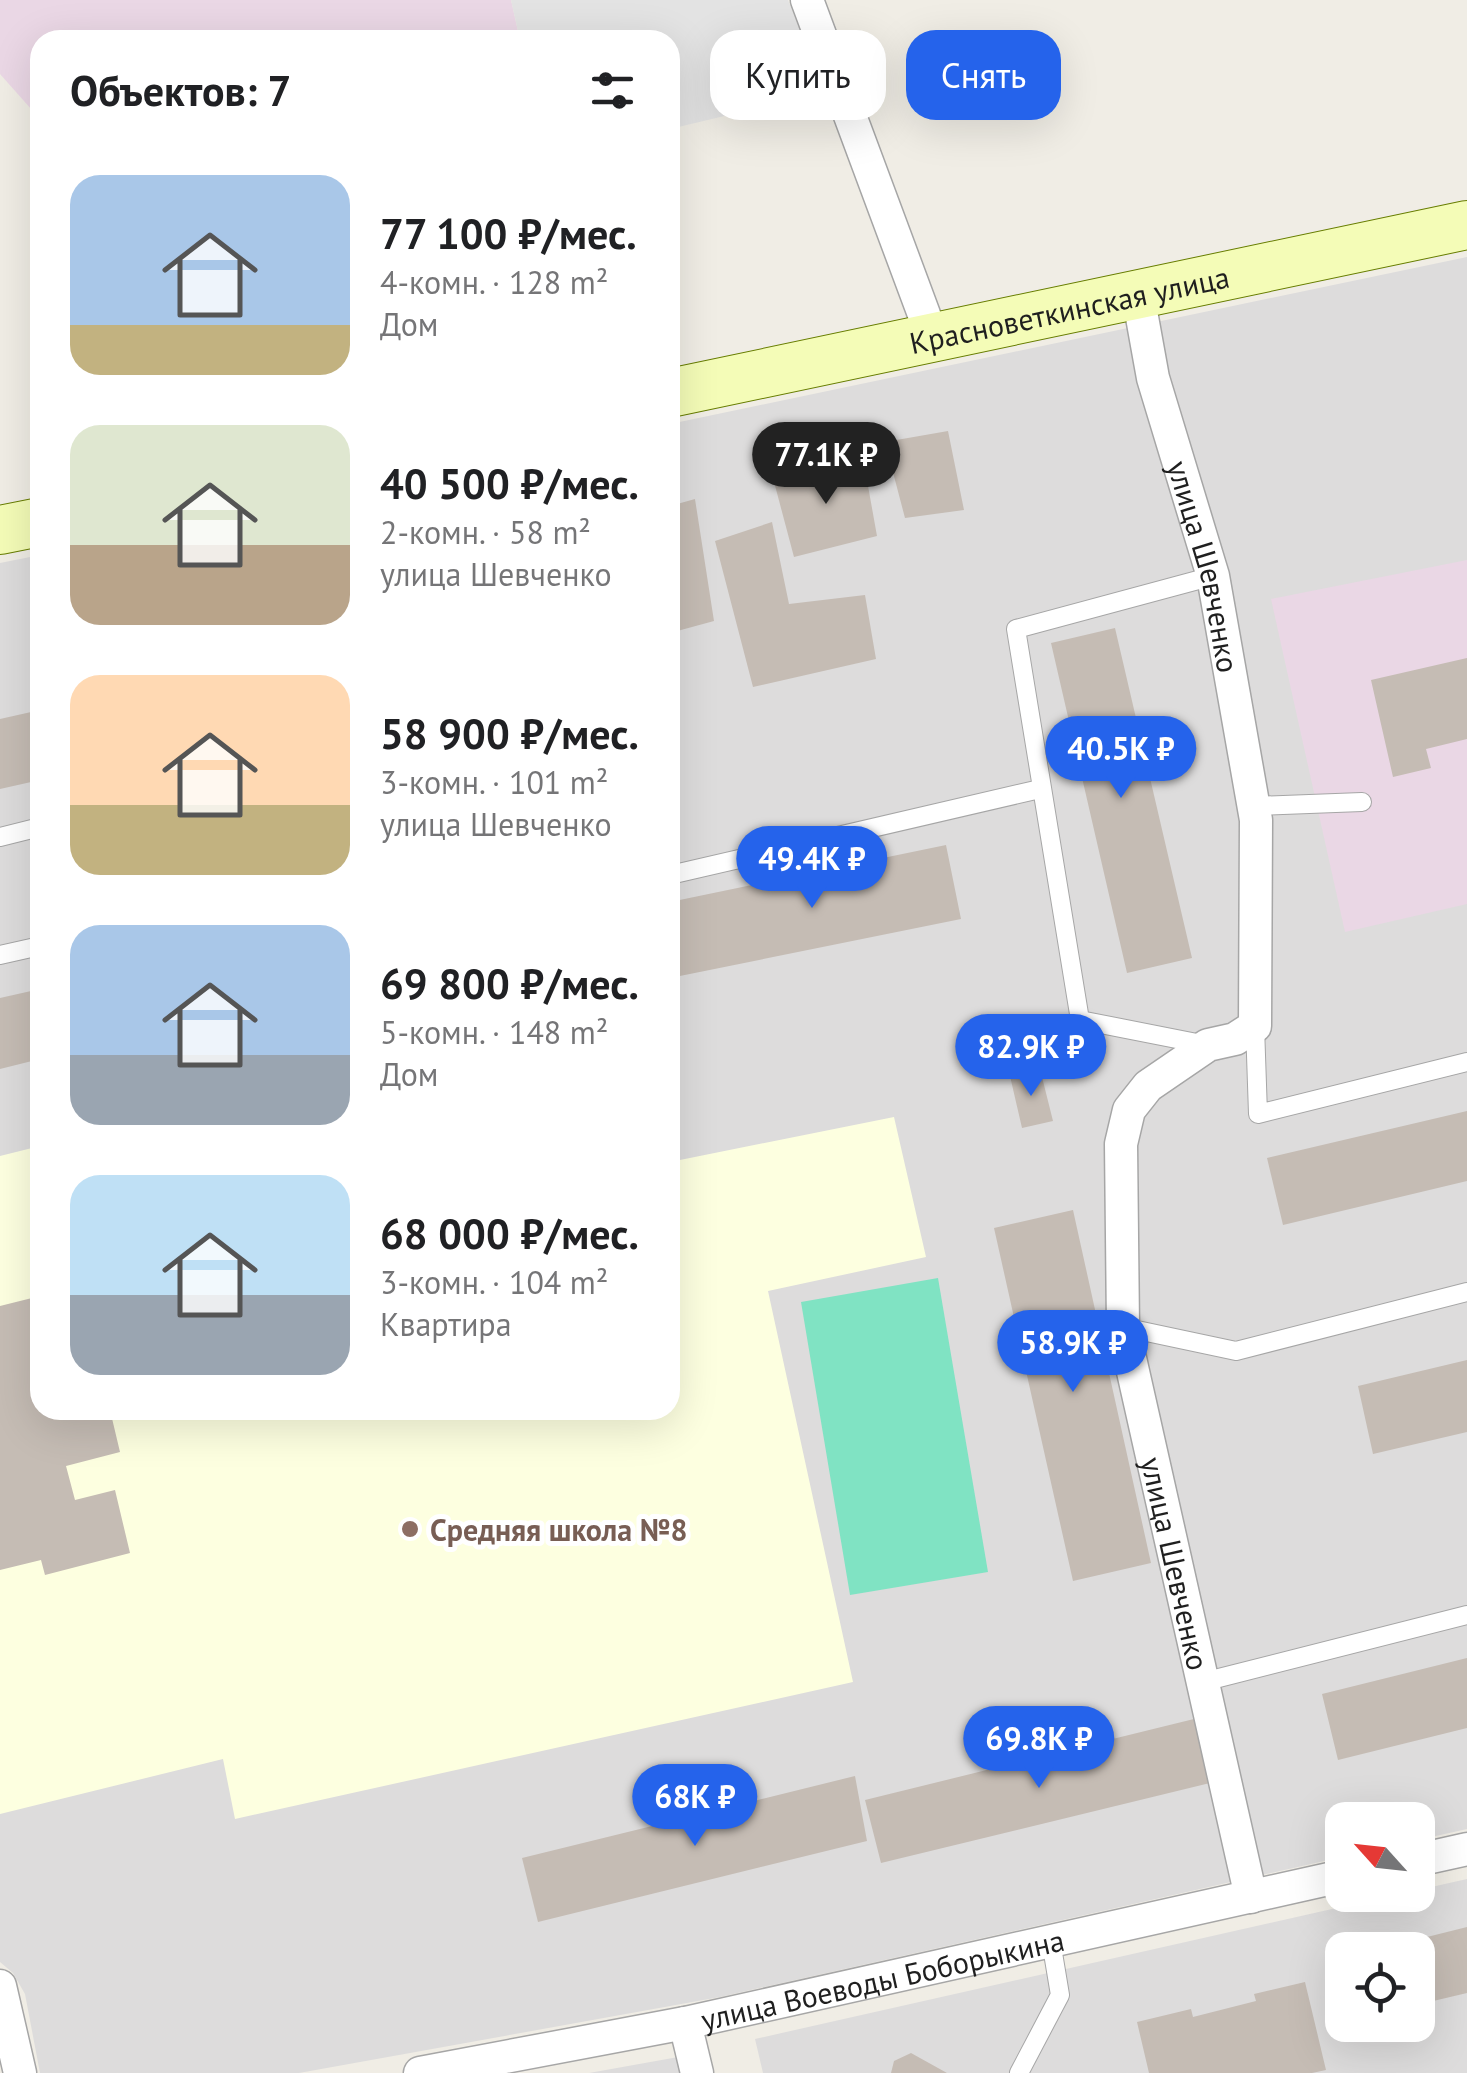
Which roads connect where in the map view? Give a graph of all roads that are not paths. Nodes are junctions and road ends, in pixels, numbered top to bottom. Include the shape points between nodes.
1 (807, 0) edge
2 (1467, 225) edge
3 (1138, 295) junction
4 (932, 336) junction
5 (680, 391) edge
6 (30, 524) edge
7 (0, 530) edge
8 (1213, 576) junction
9 (1040, 789) junction
10 (1362, 802) dead end
11 (1254, 806) junction
12 (30, 830) edge
13 (0, 837) edge
14 (680, 874) edge
15 (30, 948) edge
16 (0, 955) edge
17 (1255, 1026) junction
18 (1208, 1045) junction
19 (1467, 1062) edge
20 (1467, 1292) edge
21 (1124, 1327) junction
22 (1467, 1615) edge
23 (1203, 1682) junction
24 (1467, 1849) edge
25 (1435, 1856) edge
26 (1325, 1880) edge
27 (1251, 1897) junction
28 (1051, 1942) junction
29 (0, 1986) edge
30 (685, 2023) junction
31 (20, 2073) edge
32 (420, 2073) edge
33 (697, 2073) edge
34 (1018, 2073) edge

1 - 4 street
2 - 3 main road, Красноветкинская улица
3 - 4 main road, Красноветкинская улица
3 - 8 street, улица Шевченко via 1153,378
4 - 5 main road, Красноветкинская улица
6 - 7 main road
8 - 9 lane via 1016,629
8 - 11 street, улица Шевченко
9 - 14 lane
9 - 18 lane via 1080,1020
10 - 11 lane
11 - 17 street, улица Шевченко
12 - 13 lane
15 - 16 lane
17 - 18 street, улица Шевченко
17 - 19 lane via 1258,1114
18 - 21 street, улица Шевченко via 1148,1086 1129,1110 1120,1144
20 - 21 lane via 1236,1351
21 - 23 street, улица Шевченко
22 - 23 lane
23 - 27 street, улица Шевченко
24 - 25 street
26 - 27 street, улица Воеводы Боборыкина
27 - 28 street, улица Воеводы Боборыкина
28 - 30 street, улица Воеводы Боборыкина
28 - 34 lane via 1060,1995
29 - 31 street
30 - 32 street, улица Воеводы Боборыкина
30 - 33 street

